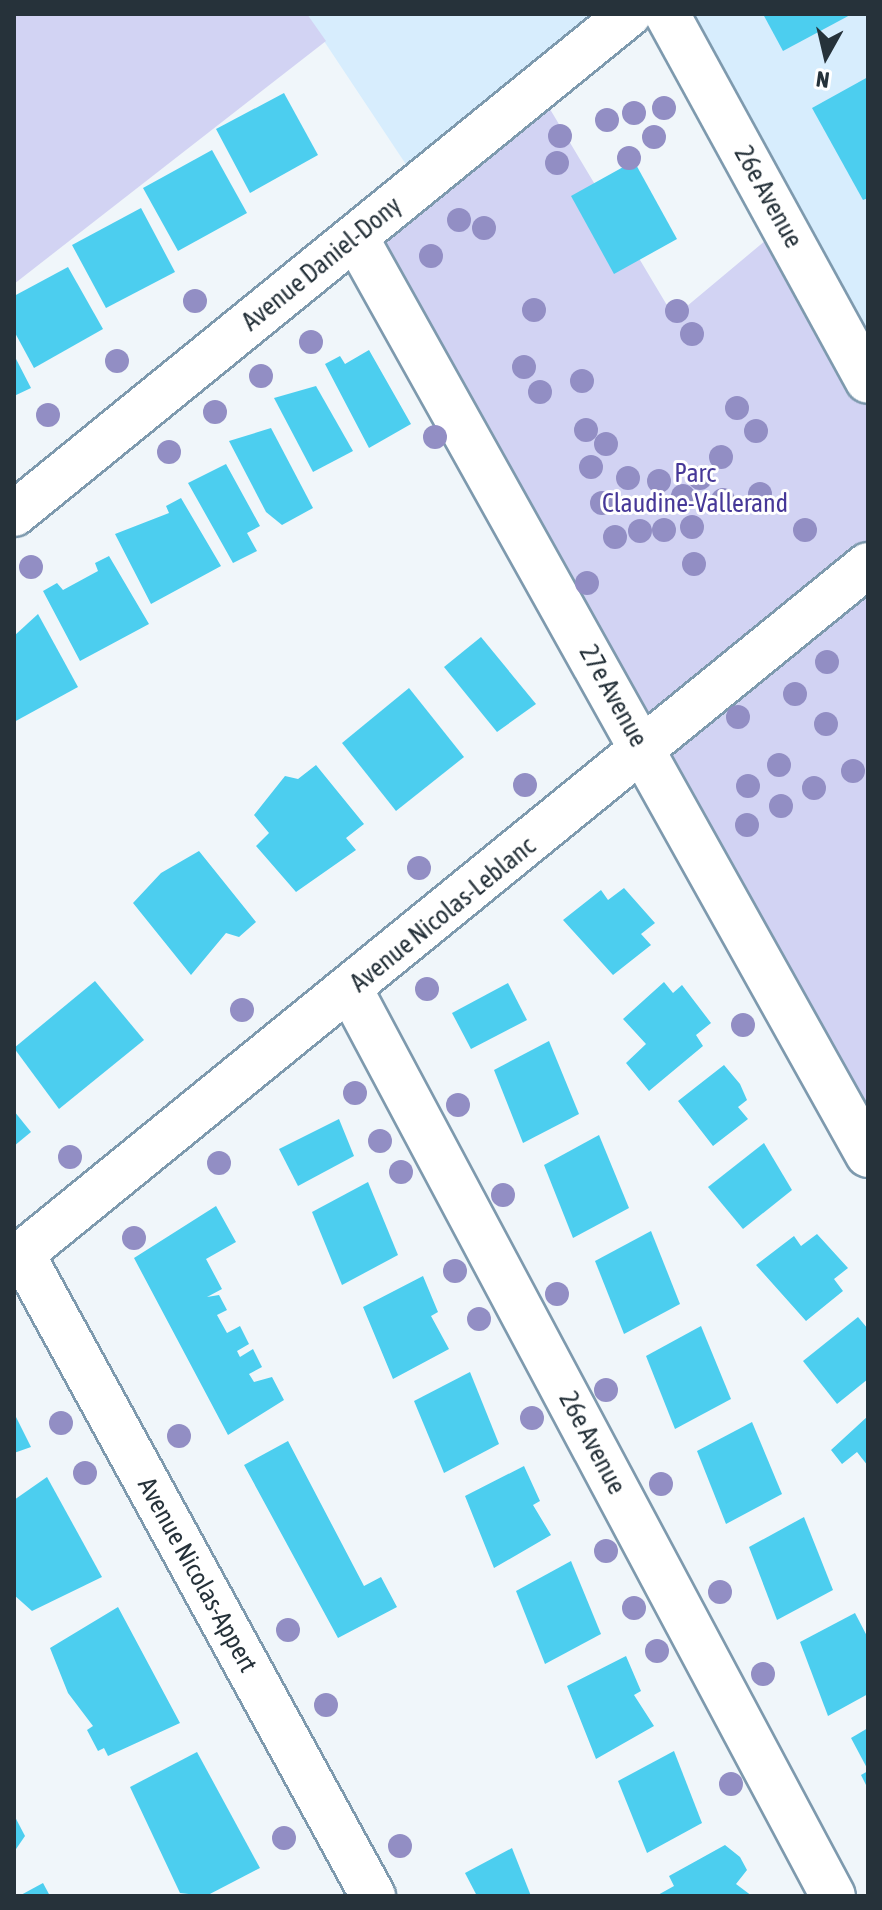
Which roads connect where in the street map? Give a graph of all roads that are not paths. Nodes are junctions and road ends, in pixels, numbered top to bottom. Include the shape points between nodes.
1 (629, 14) edge
2 (667, 14) edge
3 (356, 238) junction
4 (868, 381) edge
5 (14, 514) edge
6 (868, 565) edge
7 (645, 751) junction
8 (351, 991) junction
9 (868, 1155) edge
10 (18, 1257) edge
11 (373, 1896) edge
12 (833, 1896) edge

1 - 3 street, Avenue Daniel-Dony
2 - 4 street, 26e Avenue
3 - 5 street, Avenue Daniel-Dony
3 - 7 street, 27e Avenue
6 - 7 street, Avenue Nicolas-Leblanc
7 - 8 street, Avenue Nicolas-Leblanc
7 - 9 street, 27e Avenue
8 - 10 street, Avenue Nicolas-Leblanc
8 - 12 street, 26e Avenue
10 - 11 street, Avenue Nicolas-Appert

